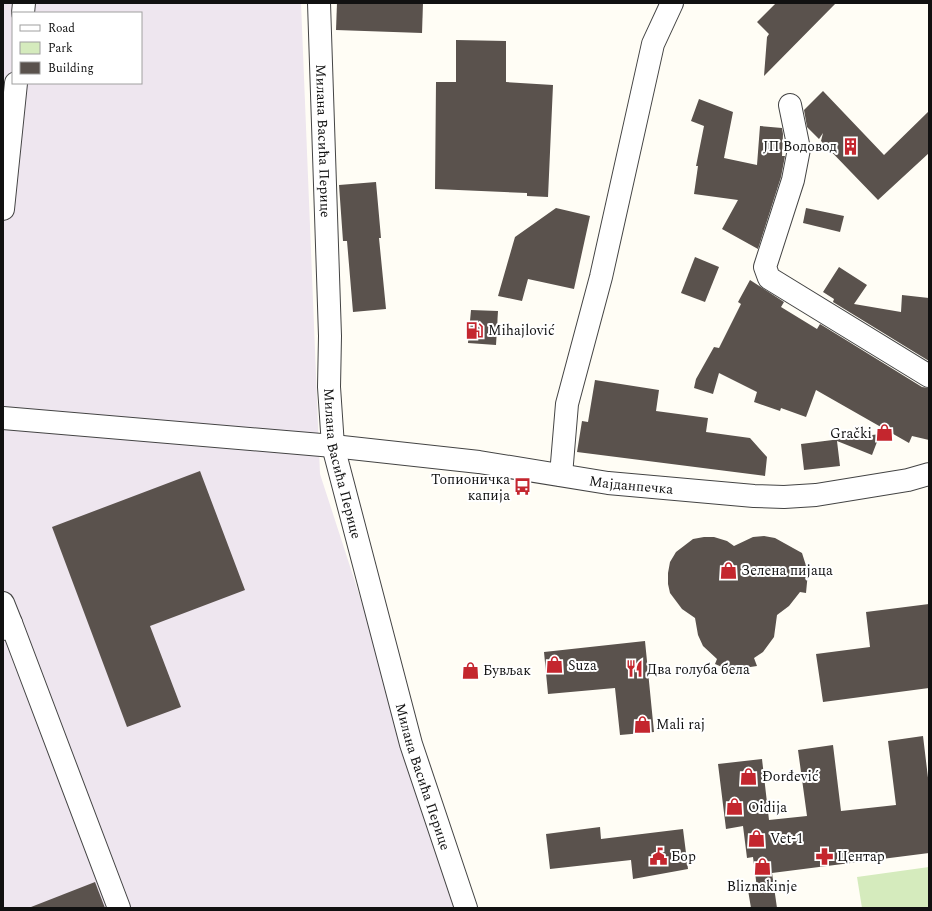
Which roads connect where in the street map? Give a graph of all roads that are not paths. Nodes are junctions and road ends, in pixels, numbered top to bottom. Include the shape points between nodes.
1 (319, 3) edge
2 (672, 3) edge
3 (16, 84) edge
4 (790, 105) dead end
5 (3, 209) edge
6 (929, 376) edge
7 (3, 418) edge
8 (332, 446) junction
9 (929, 474) edge
10 (561, 475) junction
11 (3, 603) edge
12 (7, 626) edge
13 (119, 908) edge
14 (466, 908) edge

1 - 8 street, Милана Васића Перице
2 - 10 street via 652,44 601,277 567,404
3 - 5 street
4 - 6 street via 799,149 794,180 765,267 769,278
7 - 8 street, Мајданпечка
8 - 10 street, Мајданпечка via 479,462
8 - 14 street, Милана Васића Перице via 411,744
9 - 10 street, Мајданпечка via 861,488 784,497 608,483
11 - 12 street
12 - 13 street

